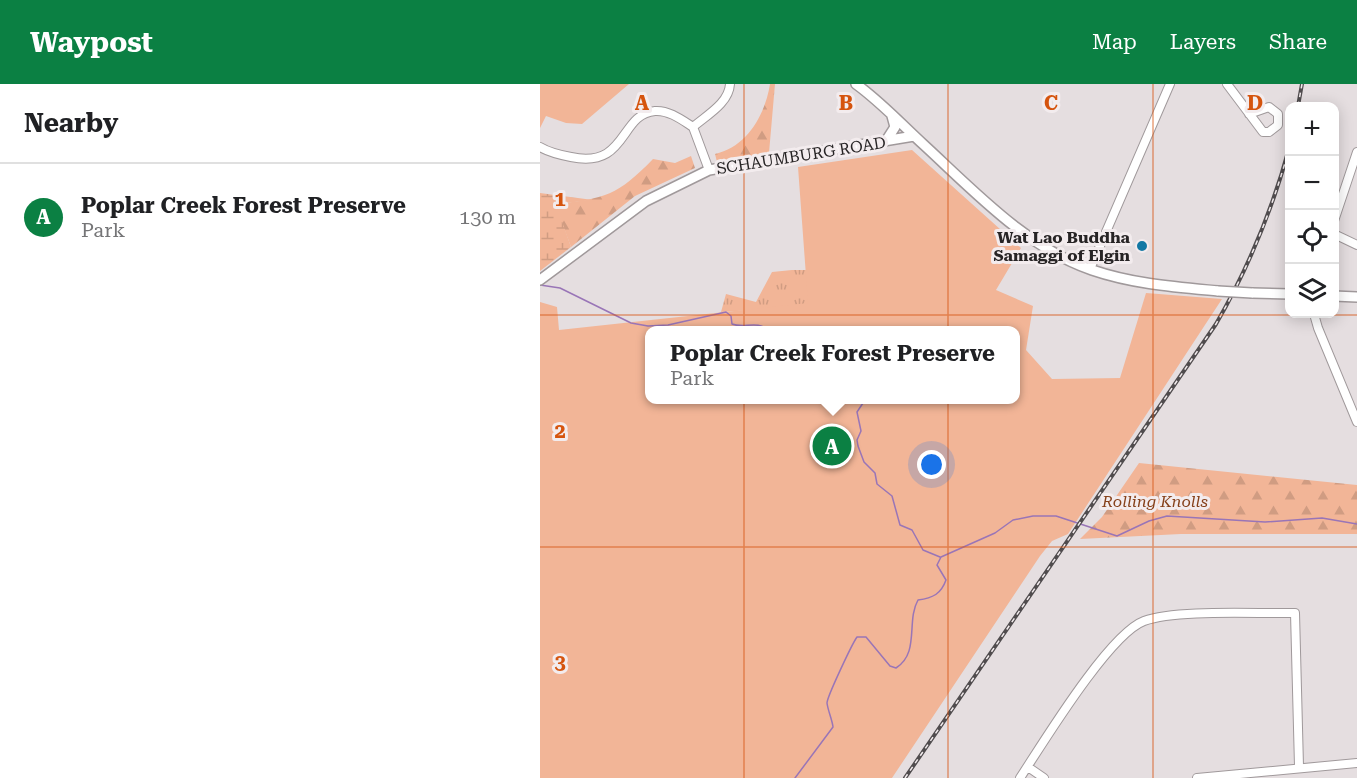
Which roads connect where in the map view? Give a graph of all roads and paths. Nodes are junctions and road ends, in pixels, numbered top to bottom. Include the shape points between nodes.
1 (730, 84) edge
2 (856, 84) edge
3 (1170, 84) edge
4 (1227, 84) edge
5 (1249, 114) dead end
6 (892, 116) junction
7 (693, 127) junction
8 (914, 136) junction
9 (886, 141) junction
10 (540, 147) edge
11 (1357, 152) edge
12 (709, 170) junction
13 (1339, 210) edge
14 (1339, 236) edge
15 (1357, 245) edge
16 (1090, 269) junction
17 (540, 280) edge
18 (1285, 294) edge
19 (1339, 296) edge
20 (1357, 297) edge
21 (1315, 318) edge
22 (1357, 422) edge
23 (1357, 763) edge
24 (1299, 766) junction
25 (1028, 767) junction
26 (1020, 778) edge
27 (1044, 778) edge
28 (1197, 778) edge

1 - 7 street via 730,93 719,106
2 - 6 main road
3 - 16 street
4 - 5 street
6 - 8 main road
6 - 9 main road via 894,131
7 - 10 street via 668,112 653,111 636,120 613,150 600,157 578,158
7 - 12 street
8 - 9 main road, SCHAUMBURG ROAD
8 - 16 main road via 1041,245
9 - 12 main road, SCHAUMBURG ROAD
11 - 13 street
12 - 17 main road, SCHAUMBURG ROAD via 646,201
14 - 15 street
16 - 18 main road, bridge via 1153,286
19 - 20 main road
21 - 22 street
23 - 24 street
24 - 25 street via 1295,613 1168,615 1136,624 1105,654
24 - 28 street
25 - 26 street
25 - 27 street

